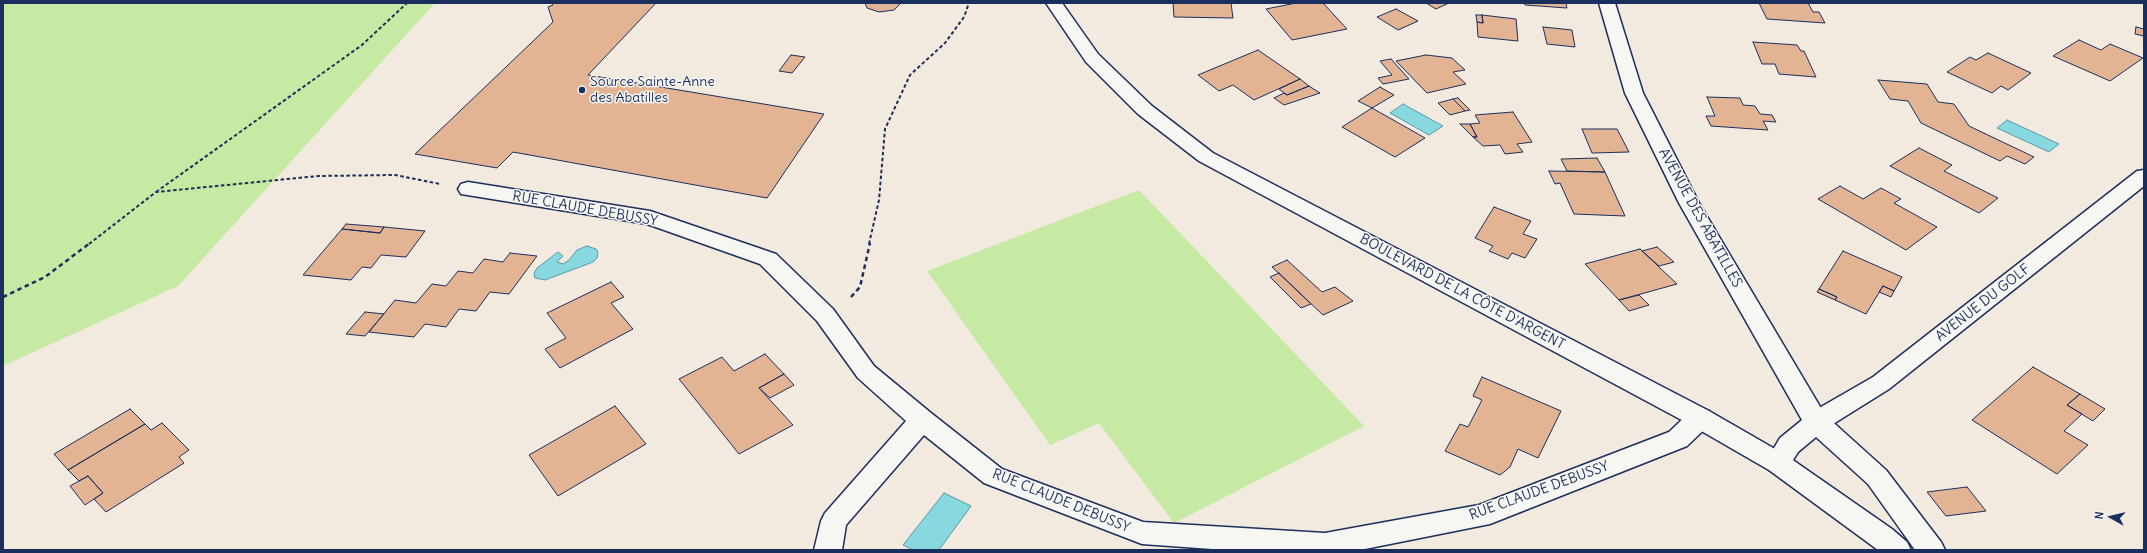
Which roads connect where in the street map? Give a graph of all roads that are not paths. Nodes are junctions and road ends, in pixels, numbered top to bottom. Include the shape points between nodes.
1 (1054, 3) edge
2 (1607, 3) edge
3 (2144, 176) edge
4 (468, 189) road end
5 (1700, 418) junction
6 (922, 420) junction
7 (1816, 422) junction
8 (1778, 463) junction
9 (828, 550) edge
10 (1897, 550) edge
11 (1931, 550) edge

1 - 5 street, BOULEVARD DE LA CÔTE D'ARGENT via 1092,58 1145,110 1206,157
2 - 7 street, AVENUE DES ABATILLES via 1634,93 1689,203
3 - 7 street, AVENUE DU GOLF via 1881,383
4 - 6 street, RUE CLAUDE DEBUSSY via 650,218 768,259 825,315 866,372
5 - 6 street, RUE CLAUDE DEBUSSY via 1678,439 1481,516 1325,544 1142,533 993,476
5 - 8 street, BOULEVARD DE LA CÔTE D'ARGENT
6 - 9 street via 834,521
7 - 8 street via 1789,445
7 - 11 street, AVENUE DES ABATILLES via 1877,477
8 - 10 street, BOULEVARD DE LA CÔTE D'ARGENT

